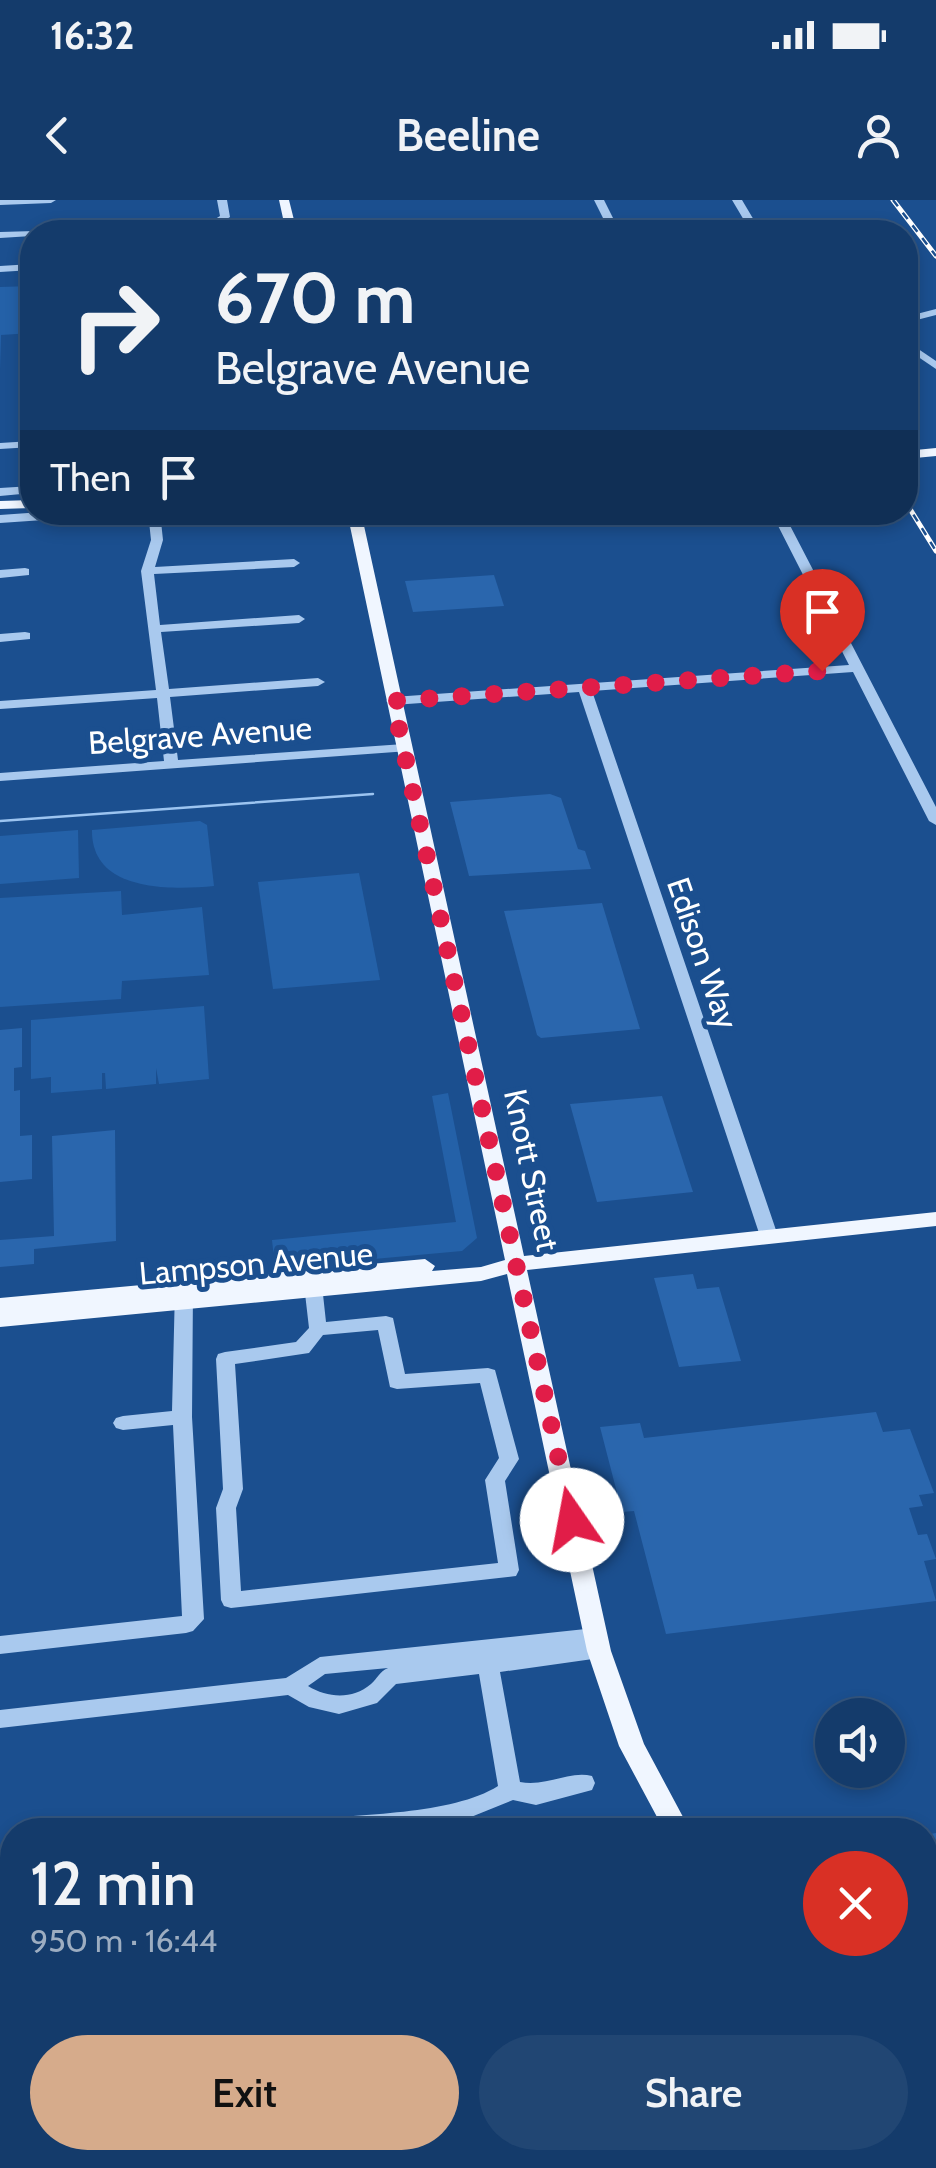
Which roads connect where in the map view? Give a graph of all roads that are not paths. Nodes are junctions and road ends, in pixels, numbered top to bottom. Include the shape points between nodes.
1 (51, 200) edge
2 (0, 202) edge
3 (155, 525) edge
4 (357, 525) edge
5 (784, 525) edge
6 (294, 563) dead end
7 (148, 571) junction
8 (25, 572) dead end
9 (0, 574) edge
10 (298, 619) dead end
11 (152, 628) junction
12 (26, 636) dead end
13 (0, 638) edge
14 (856, 668) junction
15 (318, 682) dead end
16 (584, 688) junction
17 (161, 693) junction
18 (393, 701) junction
19 (0, 704) edge
20 (404, 748) junction
21 (172, 765) junction
22 (0, 777) edge
23 (936, 821) edge
24 (936, 1219) edge
25 (770, 1236) junction
26 (517, 1264) junction
27 (312, 1284) junction
28 (184, 1296) junction
29 (0, 1305) edge
30 (0, 1320) edge
31 (318, 1330) junction
32 (182, 1417) junction
33 (123, 1423) dead end
34 (597, 1644) junction
35 (0, 1646) edge
36 (486, 1656) junction
37 (388, 1667) junction
38 (292, 1686) junction
39 (0, 1719) edge
40 (584, 1783) dead end
41 (510, 1790) junction
42 (397, 1818) edge
43 (670, 1818) edge

1 - 2 street
3 - 7 street
4 - 18 main road, Knott Street
5 - 14 street
6 - 7 street
7 - 11 street
8 - 9 street
10 - 11 street
11 - 17 street
12 - 13 street
14 - 16 street
14 - 23 street
15 - 17 street
16 - 18 street
16 - 25 street, Edison Way
17 - 19 street
17 - 21 street
18 - 20 main road, Knott Street
20 - 21 street, Belgrave Avenue
20 - 26 main road, Knott Street
21 - 22 street, Belgrave Avenue
24 - 25 main road, Lampson Avenue
25 - 26 main road, Lampson Avenue
26 - 27 main road, Lampson Avenue via 481,1274
26 - 34 main road, Knott Street
27 - 28 main road, Lampson Avenue
27 - 31 street
28 - 29 main road, Lampson Avenue
28 - 30 main road, Lampson Avenue
28 - 32 street
31 - 31 street via 386,1323 397,1382 488,1375 509,1459 494,1480 509,1570 230,1600 226,1508 233,1489 225,1359 302,1348
32 - 33 street
32 - 35 street via 190,1623
34 - 36 street
34 - 43 main road, Knott Street via 632,1746
36 - 37 street
36 - 41 street
37 - 38 street via 320,1666
37 - 38 street via 379,1692 366,1700 323,1704
38 - 39 street
40 - 41 street via 536,1794
41 - 42 street via 469,1809

